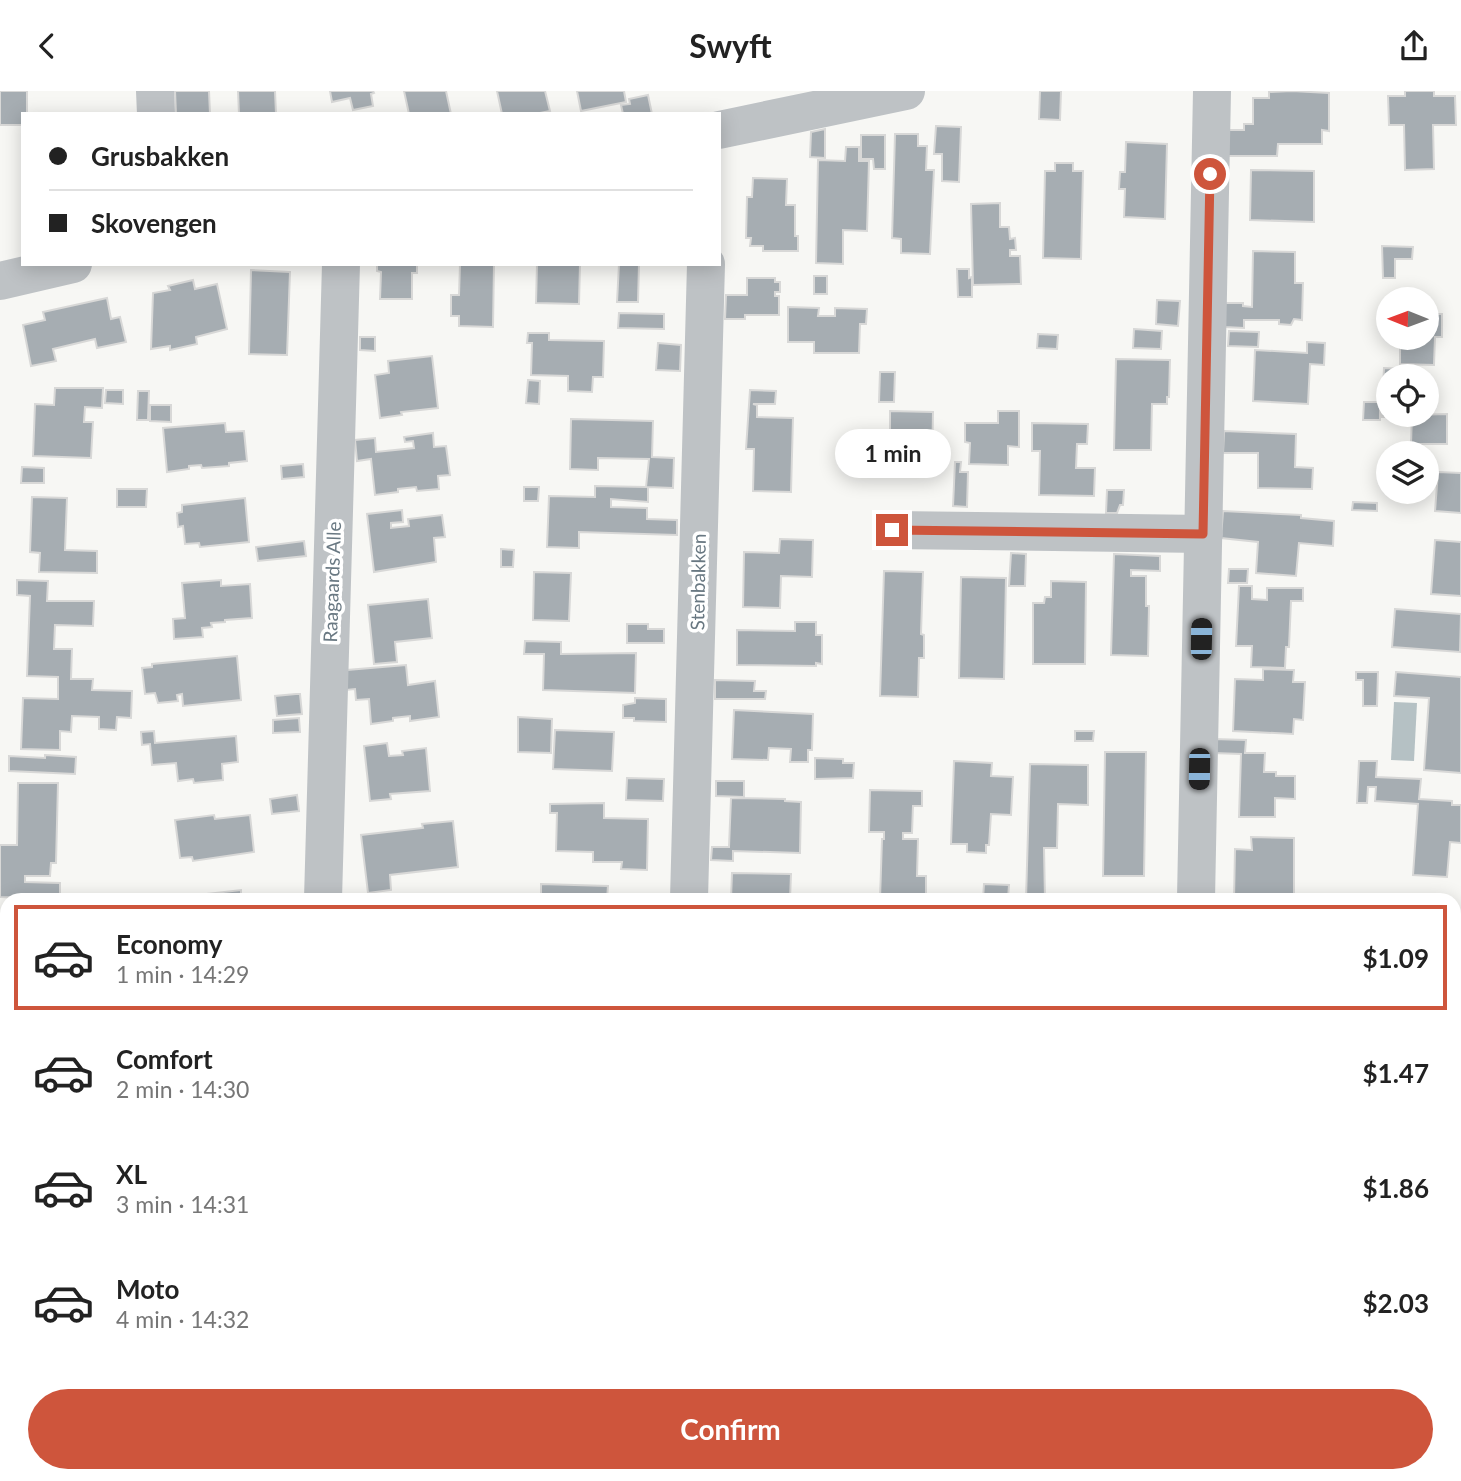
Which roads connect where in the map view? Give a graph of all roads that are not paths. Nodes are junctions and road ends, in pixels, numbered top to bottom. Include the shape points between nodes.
1 (155, 91) edge
2 (906, 91) edge
3 (1212, 91) edge
4 (156, 112) edge
5 (721, 131) edge
6 (64, 266) edge
7 (341, 266) edge
8 (706, 266) edge
9 (0, 281) edge
10 (892, 530) dead end
11 (1203, 534) junction
12 (323, 893) edge
13 (689, 893) edge
14 (1196, 893) edge

1 - 4 street
2 - 5 street
3 - 11 street
6 - 9 street
7 - 12 street, Raagaards Alle
8 - 13 street, Stenbakken
10 - 11 street
11 - 14 street

